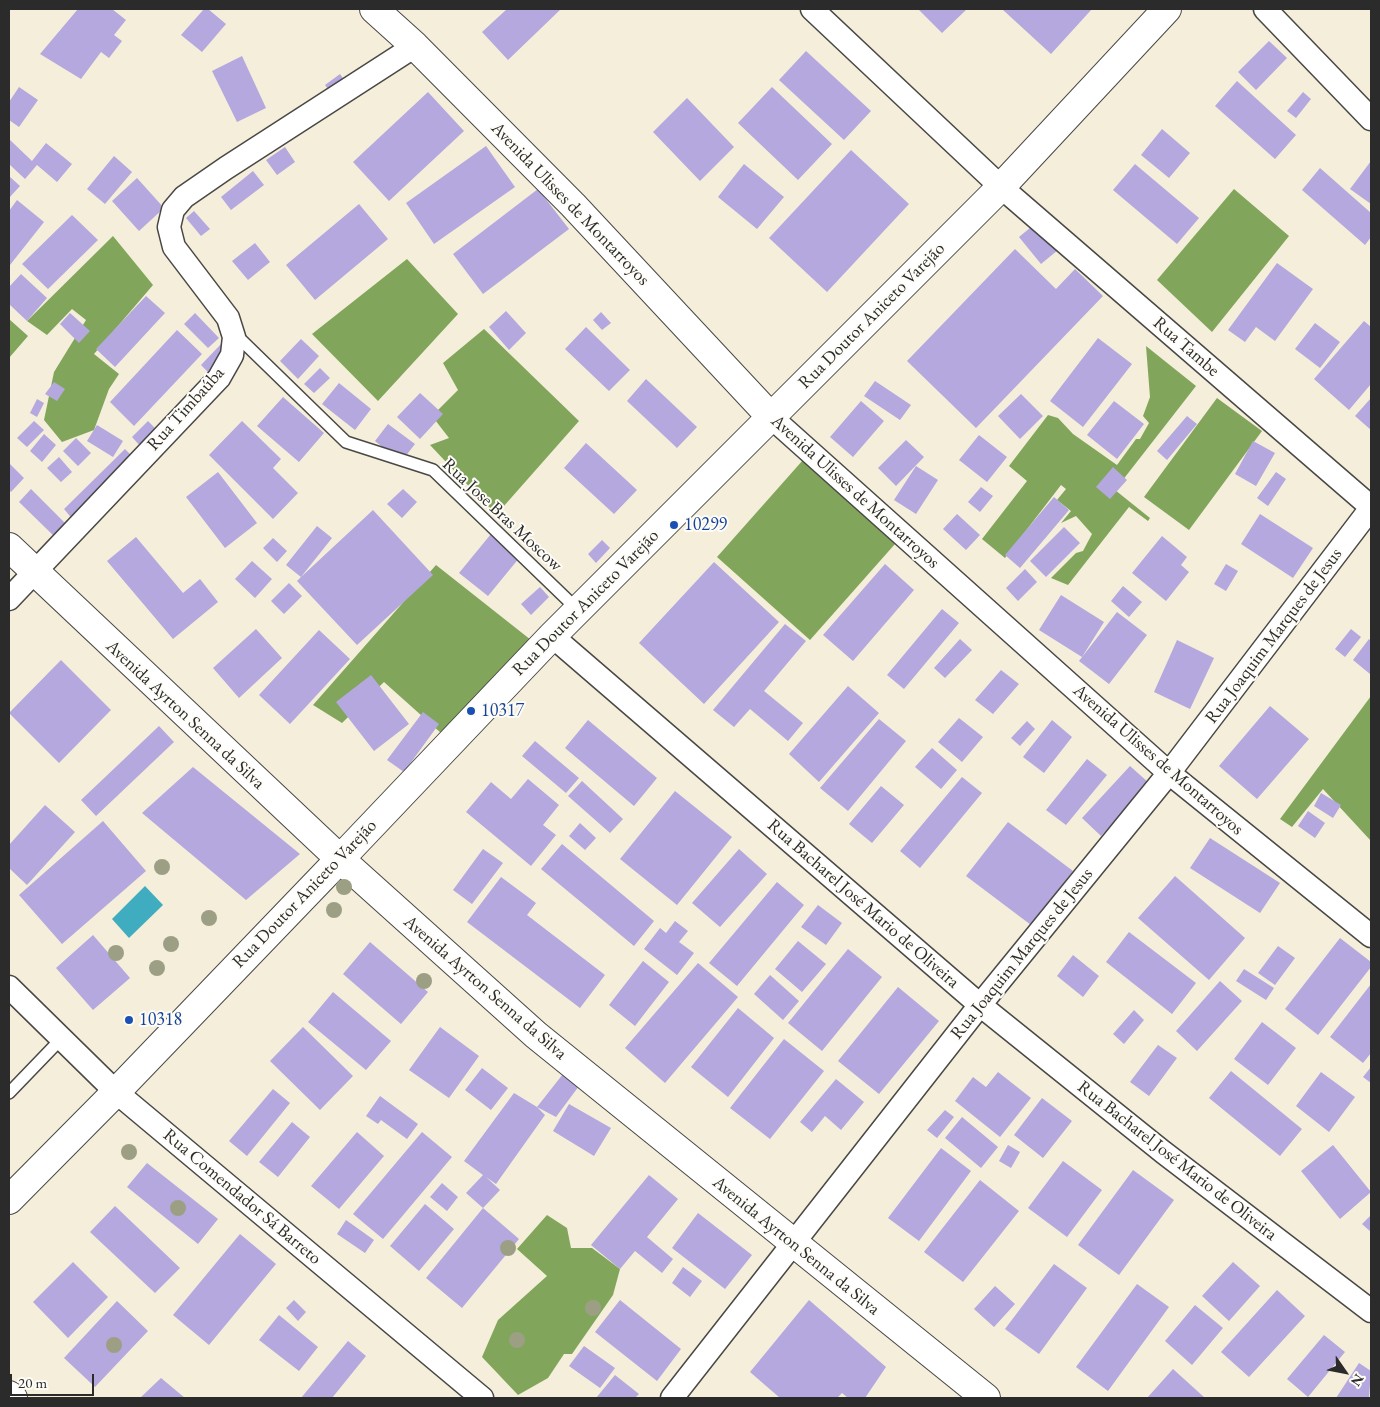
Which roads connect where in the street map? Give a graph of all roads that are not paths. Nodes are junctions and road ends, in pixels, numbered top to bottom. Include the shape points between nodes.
1 (374, 9) edge
2 (812, 9) edge
3 (1168, 9) edge
4 (1264, 9) edge
5 (415, 46) junction
6 (1371, 119) edge
7 (1001, 187) junction
8 (232, 332) junction
9 (771, 416) junction
10 (1371, 507) edge
11 (9, 548) edge
12 (34, 571) junction
13 (9, 599) edge
14 (578, 610) junction
15 (552, 636) junction
16 (1169, 773) junction
17 (340, 859) junction
18 (1371, 936) edge
19 (9, 986) edge
20 (980, 1005) junction
21 (62, 1038) junction
22 (116, 1092) junction
23 (9, 1093) edge
24 (9, 1200) edge
25 (793, 1245) junction
26 (1371, 1311) edge
27 (9, 1395) edge
28 (13, 1398) edge
29 (482, 1398) edge
30 (672, 1398) edge
31 (986, 1398) edge

1 - 5 street, Avenida Ulisses de Montarroyos
2 - 7 street, Rua Tambe
3 - 7 street, Rua Doutor Aniceto Varejão
4 - 6 street
5 - 8 street, Rua Timbaúba via 226,168 184,197 173,210 169,227 174,247 228,318
5 - 9 street, Avenida Ulisses de Montarroyos via 574,205
7 - 9 street, Rua Doutor Aniceto Varejão
7 - 10 street, Rua Tambe
8 - 12 street, Rua Timbaúba via 232,355 218,378
8 - 14 lane, Rua Jose Bras Moscow via 346,442 432,470
9 - 14 street, Rua Doutor Aniceto Varejão
9 - 16 street, Avenida Ulisses de Montarroyos
10 - 16 street, Rua Joaquim Marques de Jesus
11 - 12 street, Avenida Ayrton Senna da Silva
12 - 13 street, Rua Timbaúba
12 - 17 street, Avenida Ayrton Senna da Silva
14 - 15 street, Rua Doutor Aniceto Varejão
15 - 17 street, Rua Doutor Aniceto Varejão
15 - 20 street, Rua Bacharel José Mario de Oliveira
16 - 18 street, Avenida Ulisses de Montarroyos
16 - 20 street, Rua Joaquim Marques de Jesus
17 - 22 street, Rua Doutor Aniceto Varejão
17 - 25 street, Avenida Ayrton Senna da Silva via 536,1035
19 - 21 street, Rua Comendador Sá Barreto
20 - 25 street, Rua Joaquim Marques de Jesus
20 - 26 street, Rua Bacharel José Mario de Oliveira via 1163,1152
21 - 22 street, Rua Comendador Sá Barreto
21 - 23 lane
22 - 24 street, Rua Doutor Aniceto Varejão
22 - 29 street, Rua Comendador Sá Barreto
25 - 30 street, Rua Joaquim Marques de Jesus
25 - 31 street, Avenida Ayrton Senna da Silva
27 - 28 street

